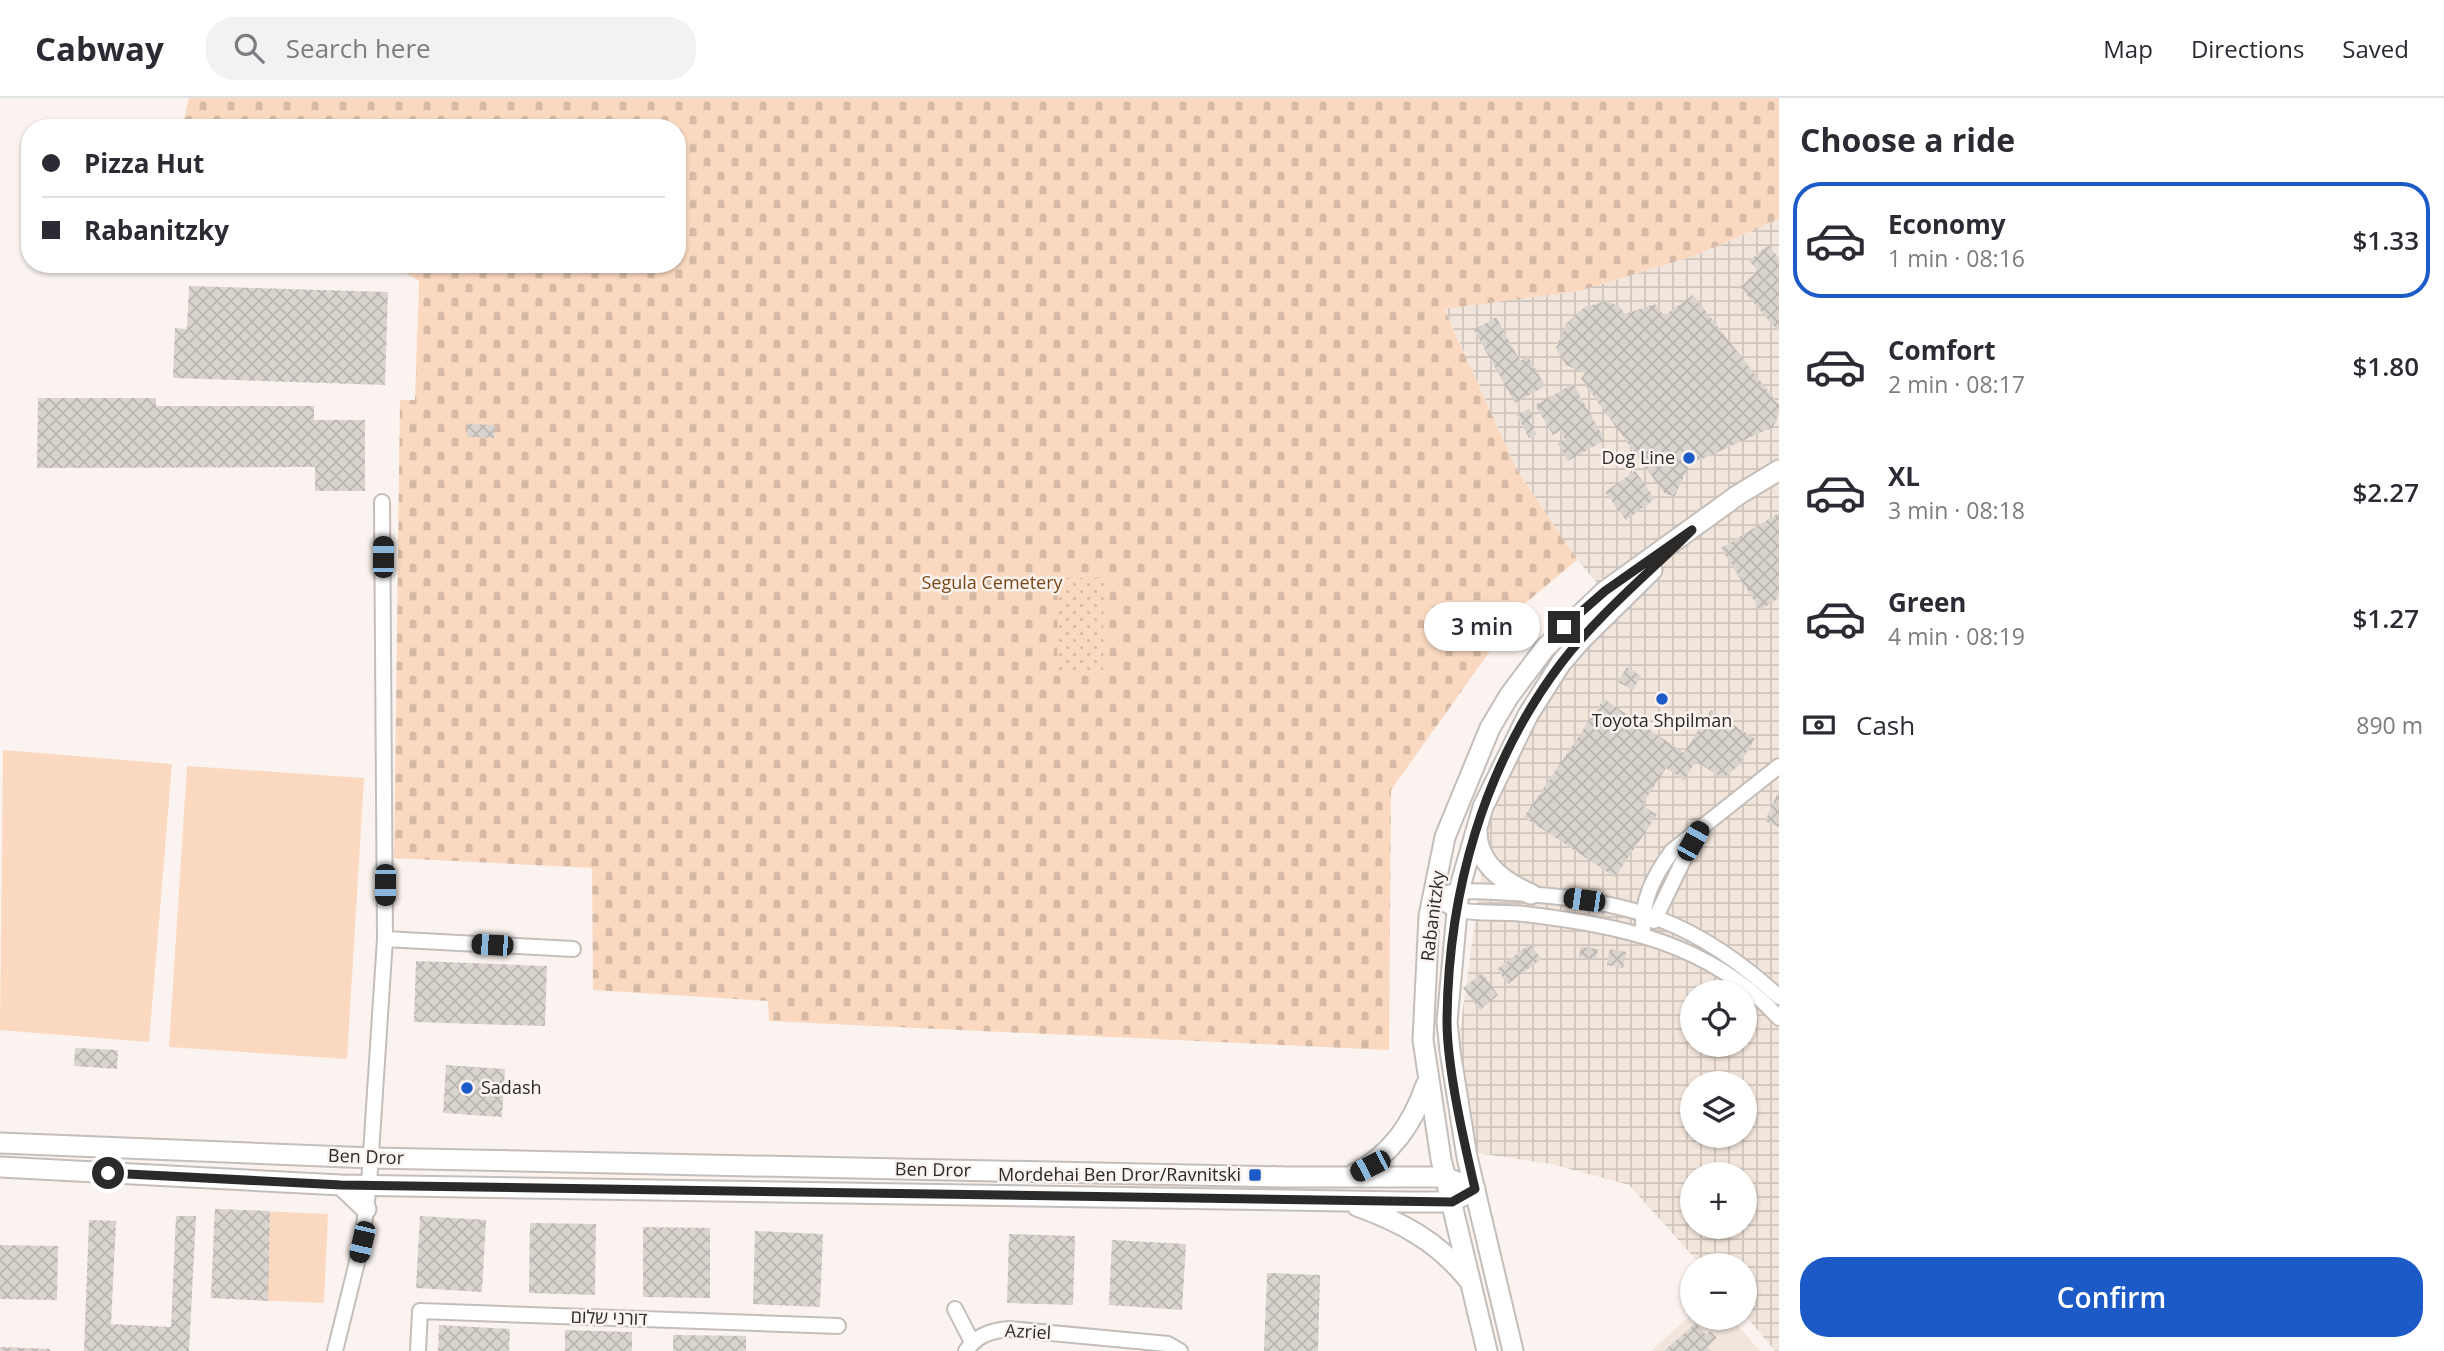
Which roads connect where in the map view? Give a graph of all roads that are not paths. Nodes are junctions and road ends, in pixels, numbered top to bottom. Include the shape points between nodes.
1 (1779, 470) edge
2 (382, 502) dead end
3 (1692, 530) junction
4 (1779, 766) edge
5 (1477, 823) junction
6 (1701, 826) junction
7 (1531, 894) junction
8 (1431, 896) junction
9 (1457, 899) junction
10 (1641, 910) junction
11 (1658, 917) junction
12 (1643, 934) junction
13 (385, 939) junction
14 (573, 950) dead end
15 (1779, 997) edge
16 (1779, 1018) edge
17 (1429, 1077) junction
18 (0, 1143) edge
19 (372, 1158) junction
20 (0, 1167) edge
21 (1350, 1177) junction
22 (1445, 1177) junction
23 (368, 1184) junction
24 (341, 1185) junction
25 (1475, 1189) junction
26 (1343, 1200) junction
27 (1452, 1202) junction
28 (366, 1209) junction
29 (1471, 1283) junction
30 (955, 1308) dead end
31 (838, 1326) dead end
32 (969, 1347) edge
33 (335, 1351) edge
34 (418, 1351) edge
35 (1180, 1351) edge
36 (1488, 1351) edge
37 (1513, 1351) edge

1 - 3 street, Rabanitzky
2 - 13 street
3 - 5 street, Rabanitzky via 1561,663 1506,755
3 - 8 street, Rabanitzky via 1605,591 1564,627 1509,696 1462,791
4 - 6 street
5 - 7 street via 1479,846 1490,868
5 - 9 street, Rabanitzky
6 - 10 street via 1659,868
6 - 11 street
7 - 9 street
7 - 10 street
8 - 9 street
8 - 17 street, Rabanitzky via 1423,1020
9 - 12 street
9 - 25 street, Rabanitzky via 1447,1023
10 - 11 street
10 - 12 street
11 - 12 street
11 - 15 street via 1742,963
12 - 16 street via 1684,949 1731,976
13 - 14 street
13 - 19 street
17 - 21 street via 1416,1115 1402,1136 1370,1166
17 - 22 street, Rabanitzky
18 - 19 street, Ben Dror
19 - 21 street, Ben Dror
19 - 23 street
20 - 24 street, Ben Dror
21 - 22 street, Ben Dror
22 - 25 street, Ben Dror
22 - 27 street, Rabanitzky
23 - 24 street, Ben Dror
23 - 26 street, Ben Dror
23 - 28 street
24 - 28 street
25 - 27 street
25 - 37 street, Rabanitzky
26 - 27 street, Ben Dror
26 - 29 street via 1385,1216 1435,1244
27 - 29 street, Rabanitzky
28 - 33 street
29 - 36 street, Rabanitzky
30 - 32 street
31 - 34 street, דורני שלום via 420,1311
32 - 35 street, Azriel via 989,1331 1009,1329 1168,1344

